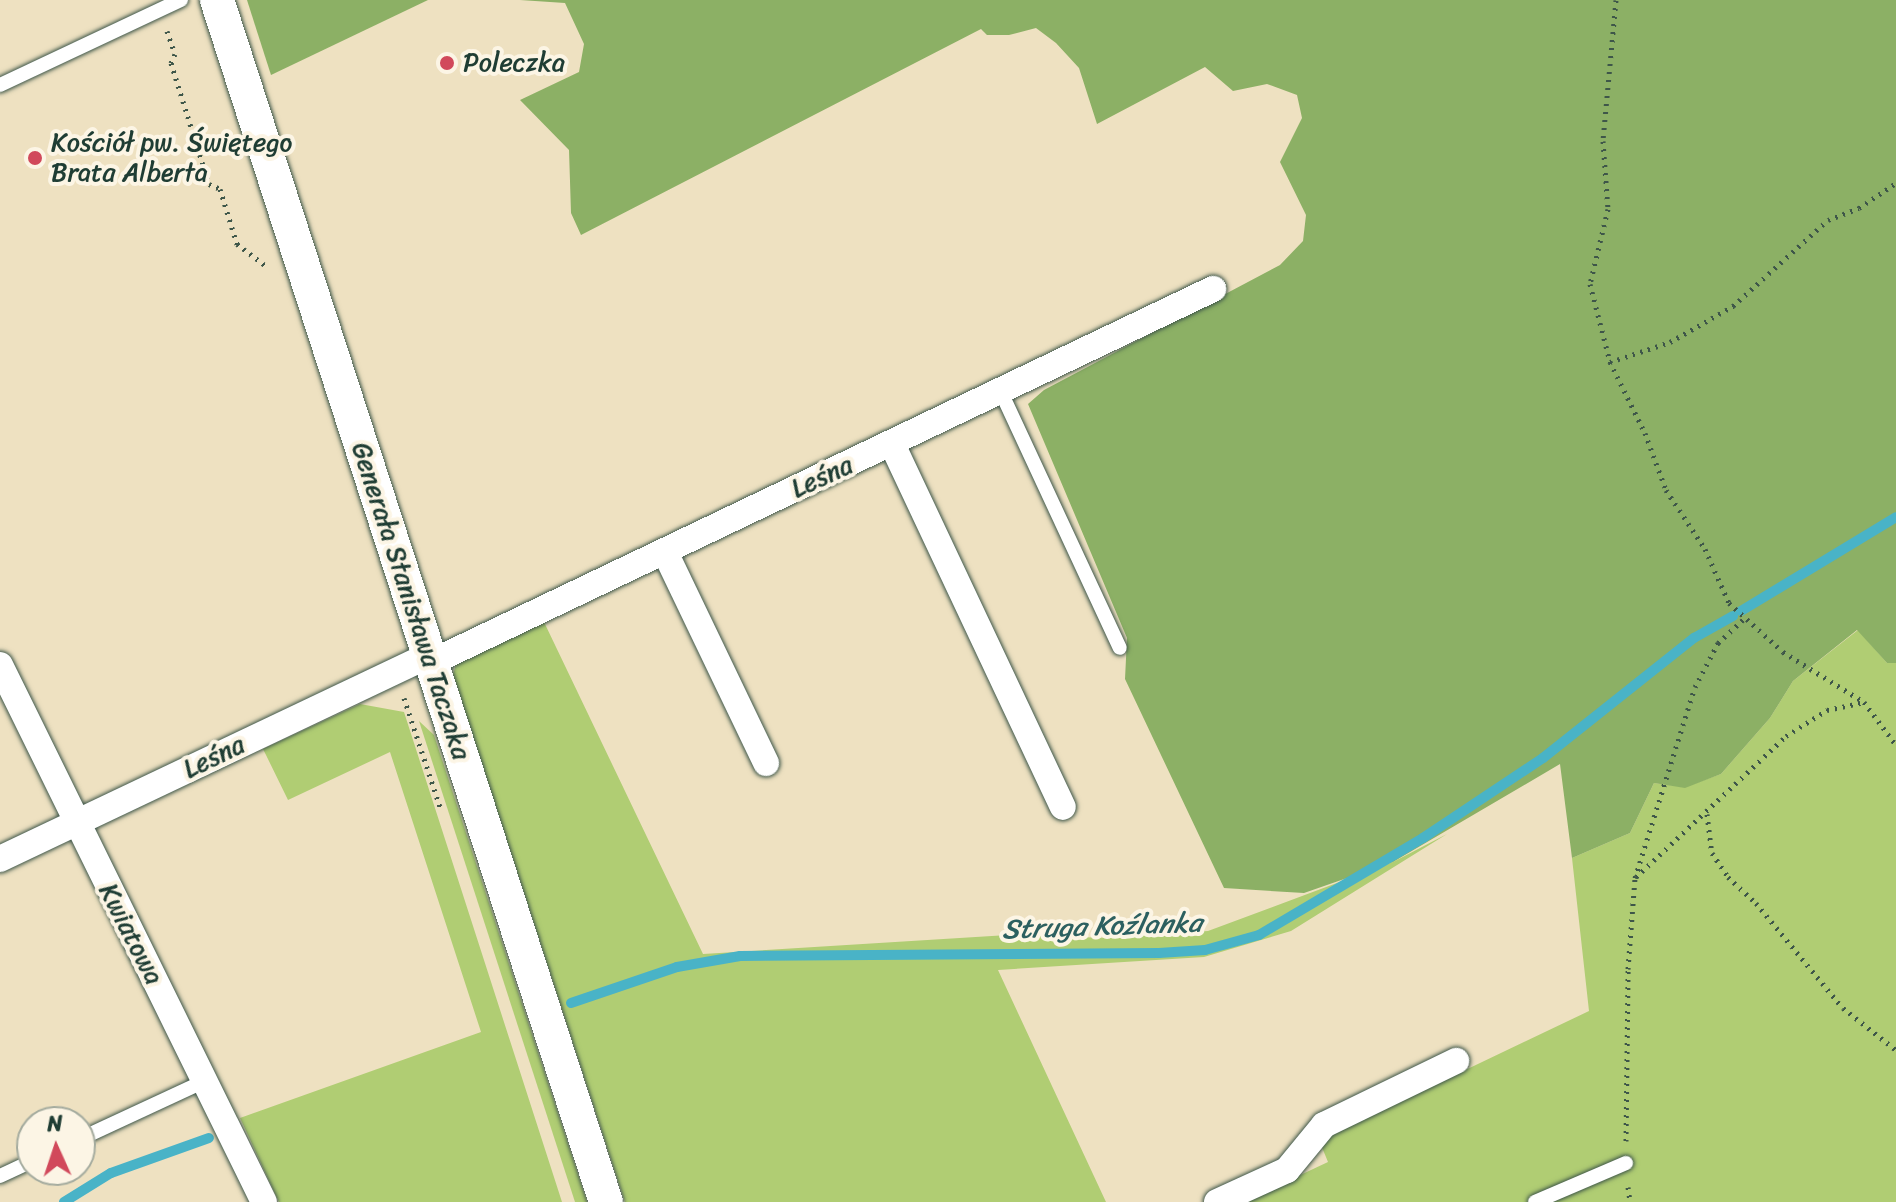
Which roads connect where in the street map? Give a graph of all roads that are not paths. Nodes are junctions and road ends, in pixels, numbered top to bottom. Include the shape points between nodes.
1 (181, 0) edge
2 (217, 0) edge
3 (0, 85) edge
4 (1213, 289) dead end
5 (1001, 392) junction
6 (892, 444) junction
7 (665, 552) junction
8 (1120, 648) dead end
9 (429, 660) junction
10 (0, 665) edge
11 (766, 763) dead end
12 (1063, 807) dead end
13 (75, 823) junction
14 (0, 859) edge
15 (1456, 1061) dead end
16 (205, 1081) junction
17 (96, 1132) edge
18 (1626, 1163) road end
19 (264, 1202) edge
20 (606, 1202) edge
21 (1217, 1202) edge
22 (1535, 1202) edge

1 - 3 lane
2 - 9 street, Generała Stanisława Taczaka
4 - 5 street, Leśna
5 - 6 street, Leśna
5 - 8 lane
6 - 7 street, Leśna
6 - 12 street
7 - 9 street, Leśna
7 - 11 street
9 - 13 street, Leśna via 395,670
9 - 20 street, Generała Stanisława Taczaka
10 - 13 street, Kwiatowa
13 - 14 street, Leśna
13 - 16 street, Kwiatowa
15 - 21 street via 1324,1125 1287,1170
16 - 17 lane
16 - 19 street, Kwiatowa
18 - 22 lane

